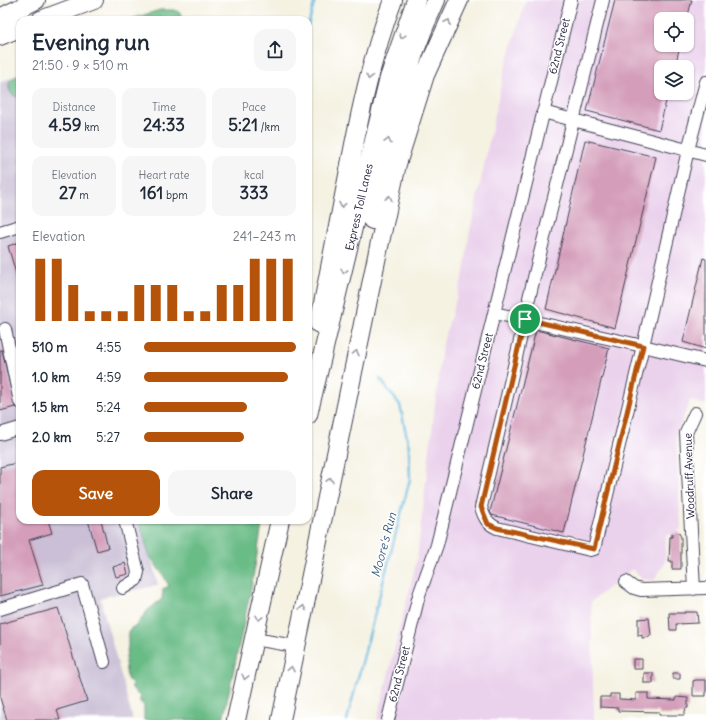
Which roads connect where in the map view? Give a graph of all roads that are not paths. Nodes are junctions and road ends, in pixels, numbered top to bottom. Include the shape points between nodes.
1 (13, 0) edge
2 (36, 0) edge
3 (94, 0) edge
4 (393, 0) edge
5 (416, 0) edge
6 (436, 0) edge
7 (459, 0) edge
8 (571, 0) edge
9 (603, 0) edge
10 (0, 6) edge
11 (51, 16) edge
12 (0, 18) edge
13 (16, 30) edge
14 (0, 36) edge
15 (706, 82) edge
16 (543, 112) junction
17 (572, 119) junction
18 (688, 150) junction
19 (706, 155) edge
20 (16, 227) edge
21 (0, 232) edge
22 (529, 298) dead end
23 (494, 313) junction
24 (525, 319) junction
25 (5, 329) dead end
26 (361, 332) junction
27 (643, 346) junction
28 (312, 358) edge
29 (706, 361) edge
30 (16, 383) edge
31 (312, 399) edge
32 (695, 414) dead end
33 (16, 429) edge
34 (0, 434) edge
35 (127, 524) edge
36 (280, 524) edge
37 (626, 582) dead end
38 (123, 588) dead end
39 (700, 589) edge
40 (0, 609) edge
41 (254, 639) junction
42 (295, 646) junction
43 (104, 662) dead end
44 (236, 720) edge
45 (281, 720) edge
46 (388, 720) edge

1 - 10 highway
2 - 12 highway
3 - 11 highway
4 -> 28 highway via 373,62 358,125
5 -> 31 highway, Express Toll Lanes via 389,78
26 -> 6 highway, Express Toll Lanes via 366,259 386,149 403,84
26 -> 7 highway via 387,208 406,134 425,75
8 - 16 street, 62nd Street
9 - 17 street
13 - 14 highway
15 - 18 street
16 - 17 street
16 - 23 street, 62nd Street
17 - 18 street
17 - 22 street
18 - 19 street
18 - 27 street
20 - 21 street
23 - 24 street
23 - 46 street, 62nd Street via 437,545 418,595
24 - 27 street
24 - 27 street via 481,507 488,524 497,528 590,550 596,546
25 - 30 street
42 -> 26 highway
27 - 29 street
32 - 39 street, Woodruff Avenue via 686,433
33 - 34 street
35 - 38 street via 138,572 136,580
36 -> 41 highway
37 - 39 street via 641,590
40 - 43 street via 82,584
41 - 42 street
41 -> 44 highway
45 -> 42 highway

